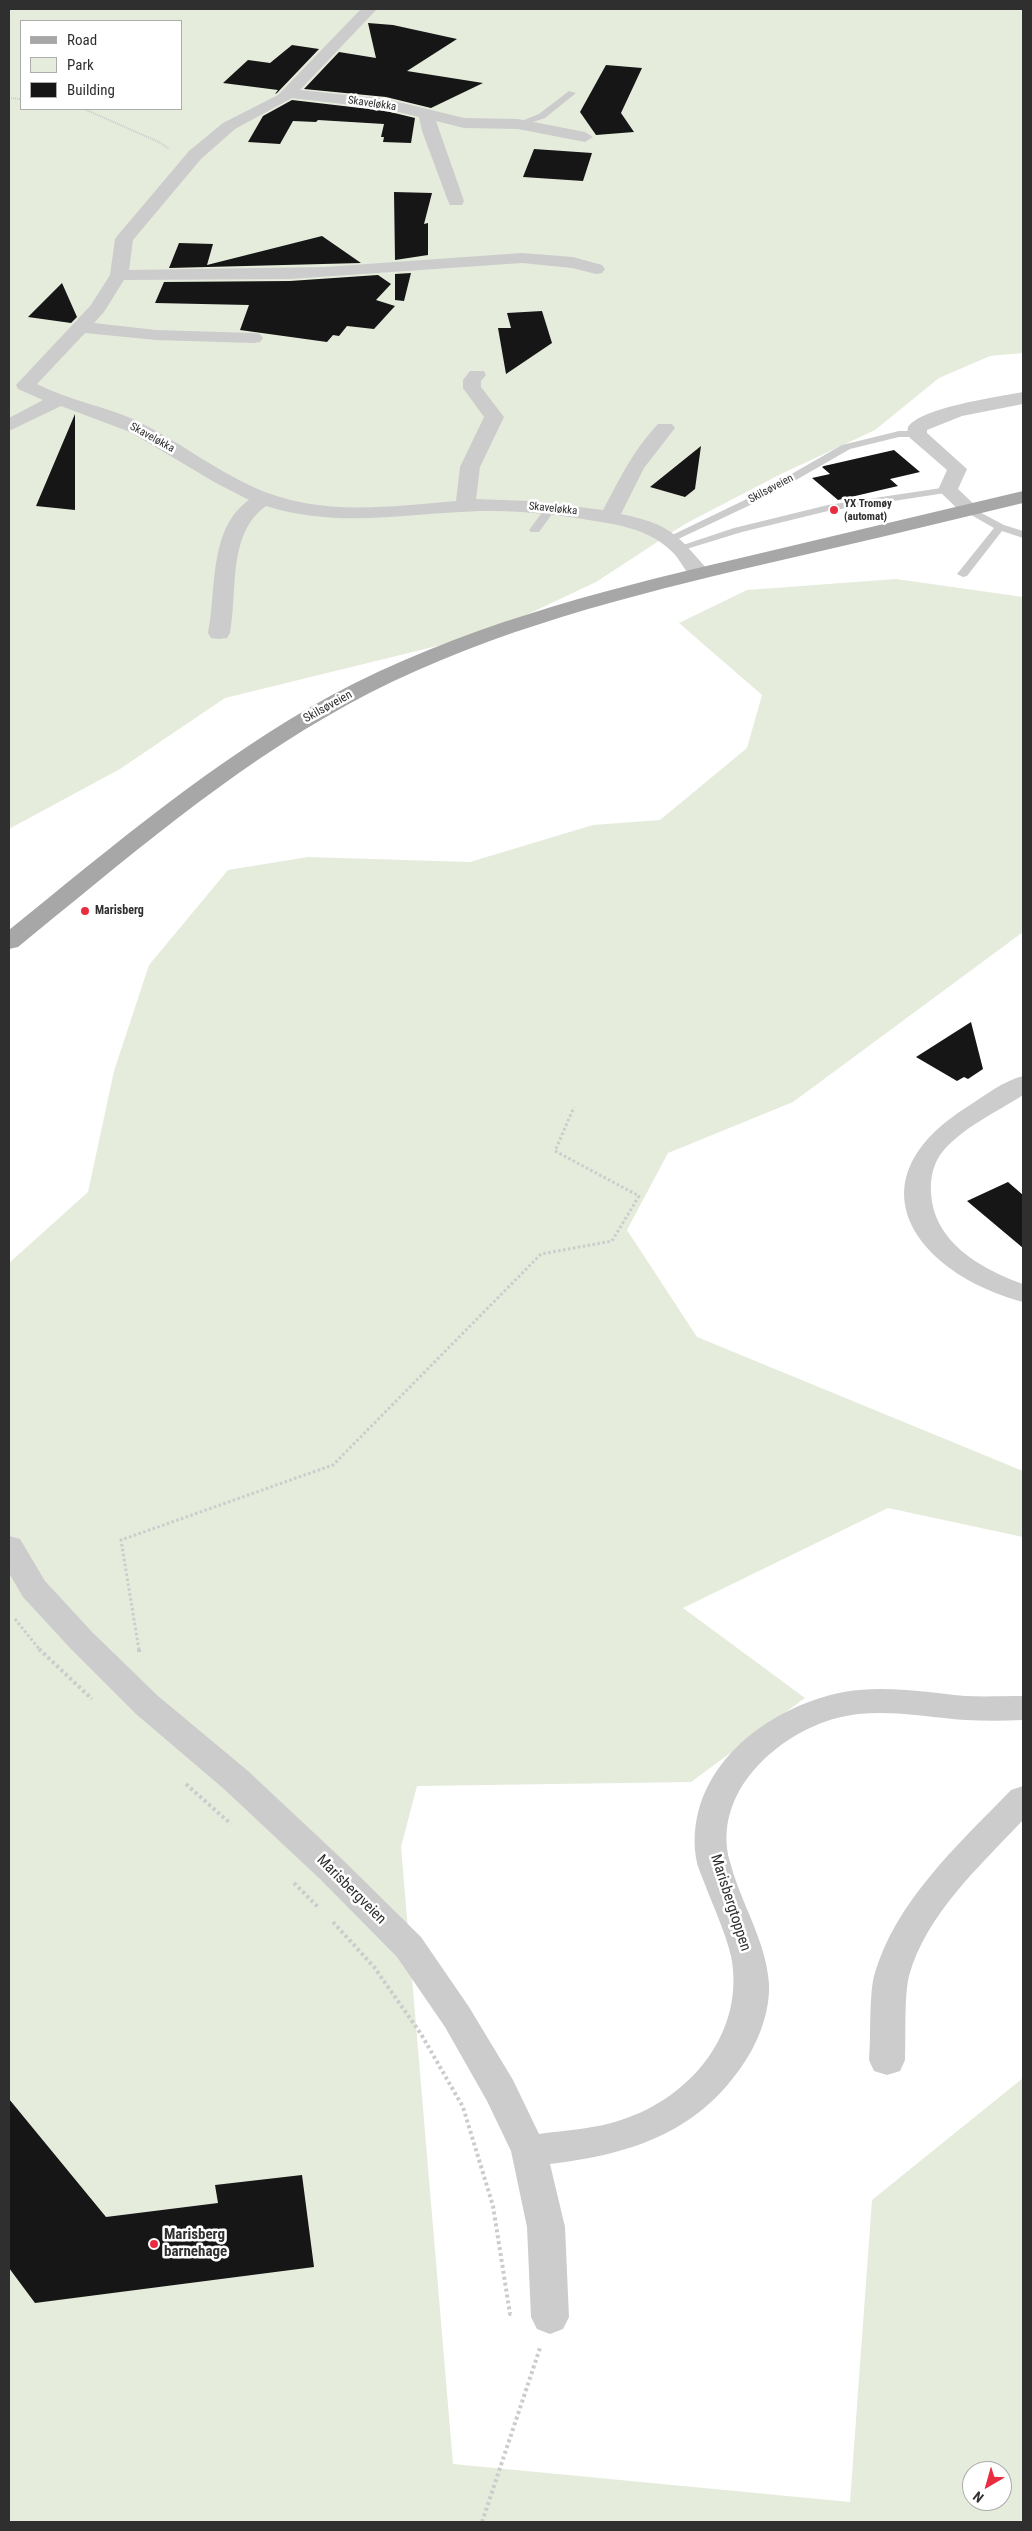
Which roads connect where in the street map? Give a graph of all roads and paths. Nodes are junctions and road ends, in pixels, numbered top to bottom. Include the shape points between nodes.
1 (368, 9) edge
2 (572, 93) dead end
3 (288, 94) junction
4 (86, 110) edge
5 (427, 115) junction
6 (518, 124) junction
7 (585, 136) dead end
8 (186, 168) junction
9 (456, 201) dead end
10 (596, 269) dead end
11 (119, 275) junction
12 (81, 327) junction
13 (254, 338) dead end
14 (477, 375) dead end
15 (1023, 398) edge
16 (59, 400) junction
17 (9, 425) edge
18 (665, 428) dead end
19 (917, 434) junction
20 (948, 490) junction
21 (1023, 497) edge
22 (262, 500) junction
23 (465, 506) junction
24 (551, 508) junction
25 (970, 510) junction
26 (609, 517) junction
27 (1000, 527) junction
28 (535, 530) dead end
29 (1023, 535) edge
30 (675, 543) junction
31 (700, 573) junction
32 (963, 574) dead end
33 (219, 633) dead end
34 (9, 942) edge
35 (1023, 1084) edge
36 (574, 1107) dead end
37 (1023, 1293) edge
38 (9, 1547) edge
39 (9, 1611) edge
40 (95, 1702) dead end
41 (147, 1704) junction
42 (1023, 1708) edge
43 (182, 1780) dead end
44 (1023, 1799) edge
45 (233, 1826) dead end
46 (290, 1878) dead end
47 (324, 1912) dead end
48 (331, 1919) dead end
49 (887, 2060) dead end
50 (530, 2151) junction
51 (550, 2317) junction
52 (482, 2522) edge

1 - 3 street, Skaveløkka
2 - 6 lane via 542,116
3 - 5 street, Skaveløkka via 386,104
3 - 8 street, Skaveløkka via 214,137
4 - 8 path via 161,143 176,154
5 - 6 street, Skaveløkka via 464,123
5 - 9 street
6 - 7 street, Skaveløkka
8 - 11 street, Skaveløkka via 124,239
10 - 11 street via 564,260 516,259 255,274
11 - 12 street, Skaveløkka via 98,308
12 - 13 street via 136,334
12 - 16 street, Skaveløkka via 25,384
14 - 23 street via 472,380 472,388 494,417 470,466
15 - 19 street via 927,421 918,427
16 - 17 street
16 - 22 street, Skaveløkka via 135,426 195,464
18 - 26 street via 648,446
19 - 20 street via 957,469
19 - 30 lane, Skilsøveien via 899,434 846,447
20 - 25 street
20 - 30 lane via 828,508
21 - 25 main road, Skilsøveien
22 - 23 street, Skaveløkka via 343,515
22 - 33 street via 244,514 229,549 224,614
23 - 24 street, Skaveløkka
24 - 26 street, Skaveløkka
24 - 28 lane
25 - 27 lane
25 - 31 main road, Skilsøveien
26 - 30 street, Skaveløkka via 646,526
27 - 29 lane
27 - 32 lane
30 - 31 street
31 - 34 main road, Skilsøveien via 601,597 519,622 444,651 341,699 288,729 229,769
35 - 37 street via 935,1144 925,1157 917,1183 917,1197 925,1226 946,1252 988,1280
36 - 41 path via 555,1151 639,1196 612,1241 541,1254 333,1465 121,1540
38 - 41 street, Marisbergveien via 34,1589
39 - 40 path via 44,1655
41 - 50 street, Marisbergveien via 236,1780 409,1947 457,2016
42 - 50 street, Marisbergtoppen via 880,1702 831,1707 765,1737 746,1754 718,1799 712,1830 712,1859 748,1958 751,1996 741,2039 718,2074 682,2107 634,2131 594,2142
43 - 45 path
44 - 49 street via 961,1864 930,1902 900,1949 891,1978
46 - 47 path
48 - 51 path via 374,1966 421,2034 463,2107 493,2206 510,2314
50 - 51 street, Marisbergveien via 546,2227
51 - 52 path

